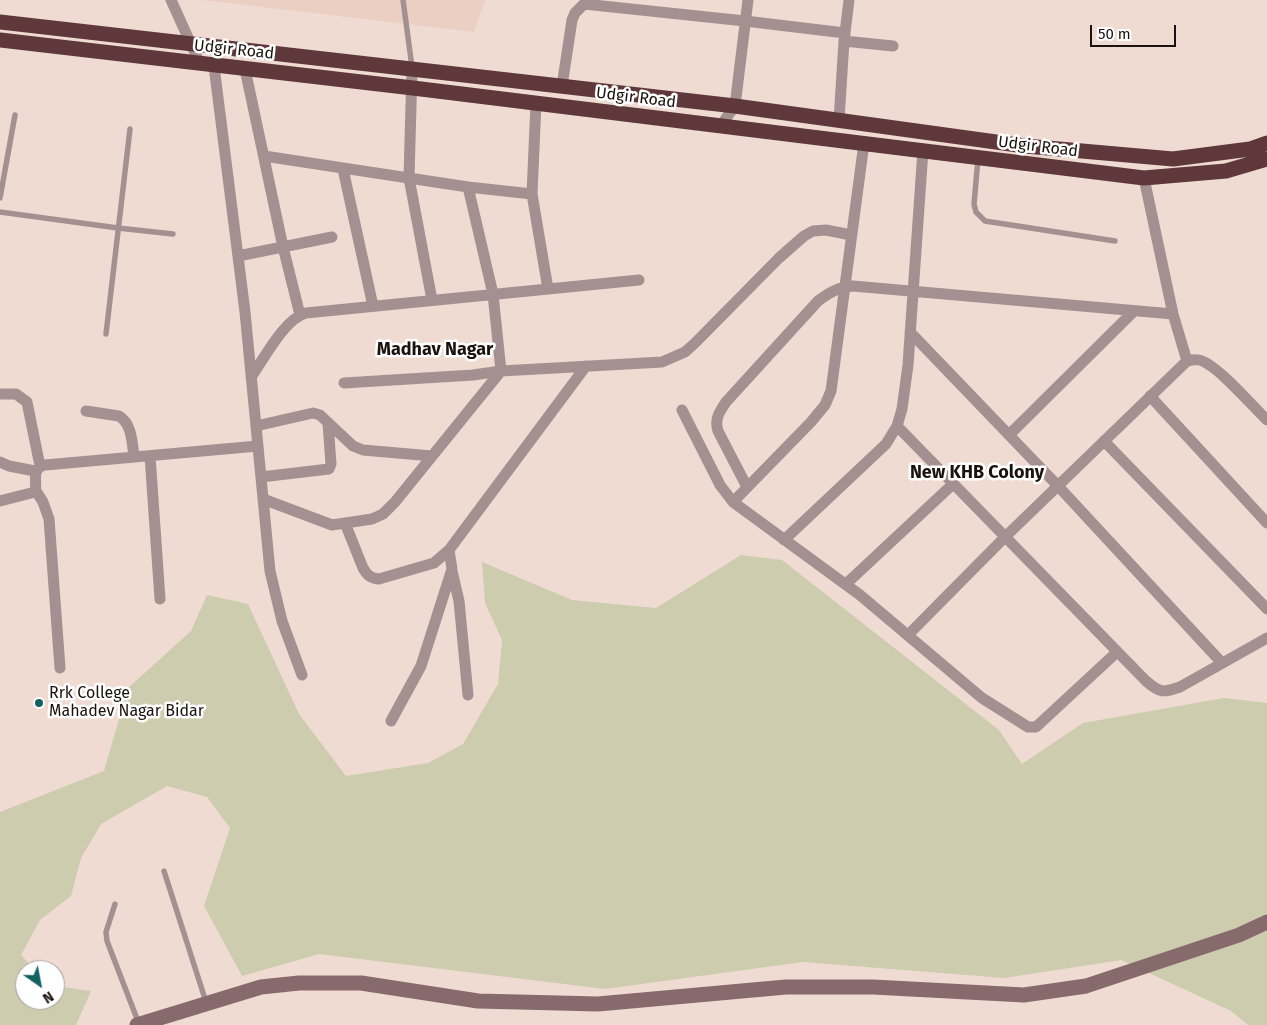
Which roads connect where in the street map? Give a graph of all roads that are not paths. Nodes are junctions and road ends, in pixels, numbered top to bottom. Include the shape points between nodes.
1 (171, 0) edge
2 (403, 0) edge
3 (748, 0) edge
4 (849, 0) edge
5 (745, 21) junction
6 (0, 22) edge
7 (844, 37) junction
8 (0, 40) edge
9 (192, 44) junction
10 (892, 46) dead end
11 (207, 65) junction
12 (246, 69) junction
13 (412, 69) junction
14 (562, 86) junction
15 (413, 88) junction
16 (536, 103) junction
17 (735, 106) junction
18 (16, 115) dead end
19 (838, 120) junction
20 (721, 125) junction
21 (130, 129) dead end
22 (864, 142) junction
23 (1267, 143) edge
24 (922, 150) junction
25 (264, 156) junction
26 (979, 156) junction
27 (1267, 160) edge
28 (343, 169) junction
29 (409, 178) junction
30 (1144, 178) junction
31 (468, 187) junction
32 (532, 194) junction
33 (0, 198) edge
34 (0, 212) edge
35 (118, 228) junction
36 (173, 234) dead end
37 (851, 235) junction
38 (332, 237) dead end
39 (1116, 240) dead end
40 (283, 247) junction
41 (238, 256) junction
42 (639, 280) dead end
43 (844, 286) junction
44 (548, 289) junction
45 (913, 292) junction
46 (493, 294) junction
47 (432, 300) junction
48 (373, 306) junction
49 (1134, 311) junction
50 (1173, 314) junction
51 (300, 315) junction
52 (910, 332) junction
53 (106, 334) dead end
54 (1187, 361) junction
55 (586, 366) junction
56 (500, 371) junction
57 (251, 377) junction
58 (344, 383) dead end
59 (0, 394) edge
60 (1150, 396) junction
61 (682, 410) dead end
62 (86, 412) dead end
63 (1267, 420) edge
64 (328, 423) junction
65 (256, 426) junction
66 (897, 426) junction
67 (1009, 436) junction
68 (1104, 441) junction
69 (258, 446) junction
70 (150, 456) junction
71 (432, 456) junction
72 (134, 457) junction
73 (0, 462) edge
74 (38, 469) junction
75 (261, 477) junction
76 (953, 484) junction
77 (1058, 486) junction
78 (747, 488) junction
79 (36, 491) junction
80 (263, 499) junction
81 (0, 501) edge
82 (733, 502) junction
83 (345, 523) junction
84 (1267, 523) edge
85 (1005, 538) junction
86 (784, 540) junction
87 (449, 550) junction
88 (452, 569) junction
89 (846, 584) junction
90 (160, 599) dead end
91 (1267, 609) edge
92 (908, 635) junction
93 (1267, 638) edge
94 (1117, 652) junction
95 (1222, 663) junction
96 (60, 668) dead end
97 (302, 675) dead end
98 (468, 695) dead end
99 (391, 721) dead end
100 (164, 871) dead end
101 (115, 904) dead end
102 (1267, 922) edge
103 (206, 1004) junction
104 (138, 1025) edge

1 - 9 street
2 - 13 lane
3 - 5 street
4 - 7 street
5 - 7 street
5 - 14 street via 584,4 572,20
5 - 17 street
6 - 9 highway, Udgir Road
7 - 10 street
7 - 19 street
8 - 11 highway, Udgir Road
9 - 11 street
9 - 13 highway, Udgir Road
11 - 12 highway, Udgir Road
11 - 41 street
12 - 15 highway, Udgir Road
12 - 25 street
13 - 14 highway, Udgir Road
13 - 15 street
14 - 17 highway, Udgir Road
15 - 16 highway, Udgir Road
15 - 29 street
16 - 20 highway, Udgir Road
16 - 32 street
17 - 19 highway, Udgir Road
17 - 20 street
18 - 33 lane
19 - 23 highway, Udgir Road via 1024,146 1173,159 1250,149
20 - 22 highway, Udgir Road
21 - 35 lane
22 - 24 highway, Udgir Road
22 - 37 street
24 - 26 highway, Udgir Road
24 - 45 street
25 - 28 street
25 - 40 street
26 - 30 highway, Udgir Road
26 - 39 lane via 974,204 976,212 985,221
27 - 30 highway, Udgir Road via 1226,171
28 - 29 street
28 - 48 street
29 - 31 street
29 - 47 street
30 - 50 street
31 - 32 street
31 - 46 street
32 - 44 street
34 - 35 lane
35 - 36 lane
35 - 53 lane
37 - 43 street
37 - 55 street via 826,230 804,236 685,352 662,362
38 - 40 street
40 - 41 street
40 - 51 street
41 - 57 street
42 - 44 street
43 - 45 street
43 - 78 street via 831,391 825,405
43 - 78 street via 832,290 818,301 718,414 718,431
44 - 46 street
45 - 49 street
45 - 52 street
46 - 47 street
46 - 56 street
47 - 48 street
48 - 51 street
49 - 50 street
49 - 67 street
50 - 54 street
51 - 57 street via 287,324
52 - 66 street via 902,409
52 - 67 street
54 - 60 street
54 - 63 street via 1201,360 1213,367
55 - 56 street
55 - 87 street
56 - 58 street
56 - 71 street
57 - 65 street
59 - 74 street via 16,394 26,402
60 - 68 street
60 - 84 street
61 - 82 street via 720,486
62 - 72 street via 122,418 129,429
64 - 65 street via 313,413
64 - 71 street via 353,446 363,450
64 - 75 street via 331,464 328,469
65 - 69 street
66 - 76 street
66 - 86 street via 886,444
67 - 77 street
68 - 77 street
68 - 91 street
69 - 70 street
69 - 75 street
70 - 72 street
70 - 90 street
71 - 83 street via 383,514
72 - 74 street
73 - 74 street
74 - 79 street
75 - 80 street
76 - 85 street
76 - 89 street
77 - 85 street
77 - 95 street
78 - 82 street
79 - 81 street
79 - 96 street via 44,502 49,519
80 - 83 street via 332,525
80 - 97 street via 270,571 282,621
82 - 86 street
83 - 87 street via 363,568 372,578 434,563
85 - 92 street
85 - 94 street
86 - 89 street
87 - 88 street
88 - 98 street via 459,601
88 - 99 street via 422,666
89 - 92 street
92 - 94 street via 982,698 1031,729 1036,728
93 - 95 street
94 - 95 street via 1146,682 1156,690 1166,692
100 - 103 lane
101 - 104 lane via 106,932 107,941
102 - 103 main road via 1239,935 1086,986 1024,996 873,987 786,987 588,1004 478,1001 361,983 299,983 261,987
103 - 104 main road

